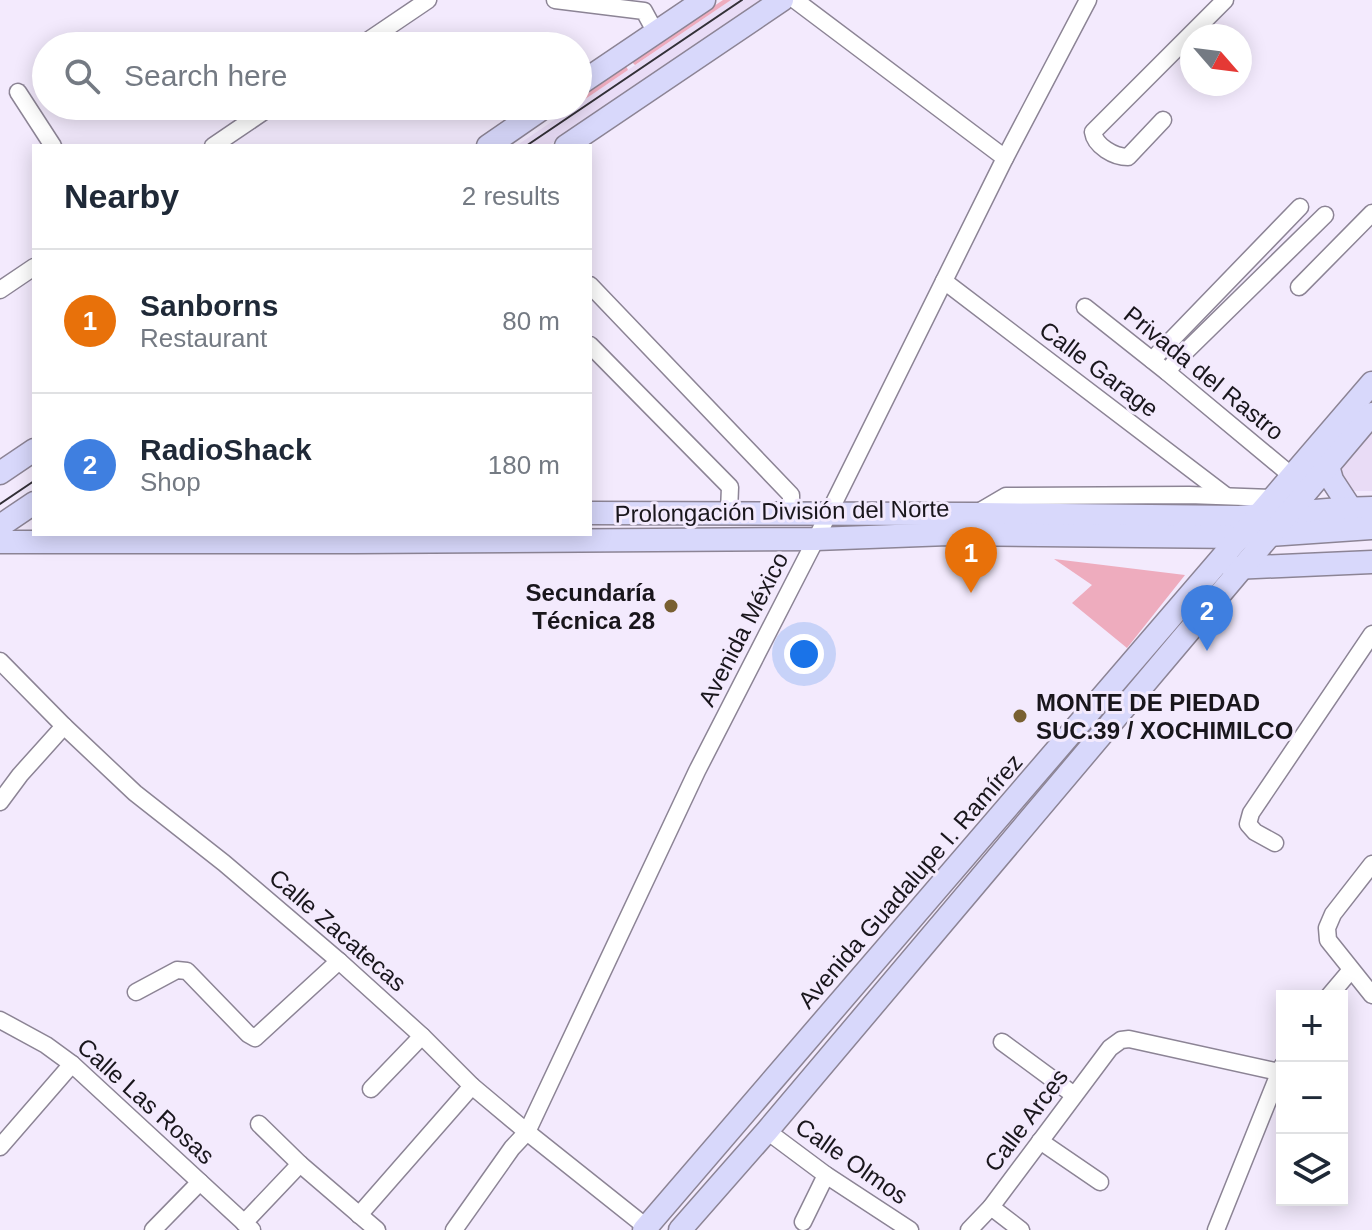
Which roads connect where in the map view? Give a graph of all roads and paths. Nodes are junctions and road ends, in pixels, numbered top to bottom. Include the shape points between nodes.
1 (428, 0) edge
2 (555, 0) edge
3 (704, 0) edge
4 (782, 0) edge
5 (795, 0) edge
6 (1088, 0) edge
7 (1225, 0) edge
8 (641, 6) edge
9 (381, 32) edge
10 (656, 33) junction
11 (592, 76) edge
12 (18, 92) dead end
13 (32, 114) edge
14 (36, 120) edge
15 (251, 120) edge
16 (526, 120) edge
17 (1163, 120) dead end
18 (52, 144) edge
19 (216, 144) edge
20 (491, 144) edge
21 (569, 144) edge
22 (1005, 158) junction
23 (1300, 207) dead end
24 (1372, 213) edge
25 (1325, 215) dead end
26 (32, 268) edge
27 (944, 281) junction
28 (592, 287) edge
29 (1299, 287) dead end
30 (0, 290) edge
31 (1085, 307) dead end
32 (592, 347) edge
33 (1152, 360) junction
34 (1167, 372) junction
35 (1372, 383) edge
36 (1372, 414) edge
37 (32, 451) edge
38 (1328, 466) junction
39 (0, 473) edge
40 (1300, 483) junction
41 (1225, 495) junction
42 (1281, 505) junction
43 (1362, 508) edge
44 (729, 512) junction
45 (592, 513) edge
46 (791, 513) junction
47 (828, 513) junction
48 (977, 514) junction
49 (1259, 515) junction
50 (1372, 528) edge
51 (948, 534) junction
52 (1181, 536) junction
53 (1240, 537) junction
54 (1268, 537) junction
55 (816, 539) junction
56 (0, 542) edge
57 (1372, 551) edge
58 (1233, 562) junction
59 (1372, 562) edge
60 (1372, 634) edge
61 (0, 661) edge
62 (64, 726) junction
63 (0, 802) edge
64 (1275, 843) dead end
65 (1372, 864) edge
66 (339, 961) junction
67 (1351, 970) junction
68 (1334, 990) edge
69 (136, 992) dead end
70 (1372, 995) edge
71 (0, 1020) edge
72 (422, 1036) junction
73 (1002, 1042) dead end
74 (72, 1064) junction
75 (1276, 1071) edge
76 (1276, 1084) edge
77 (472, 1086) junction
78 (371, 1089) dead end
79 (1074, 1095) junction
80 (259, 1124) dead end
81 (767, 1131) junction
82 (527, 1132) junction
83 (1040, 1141) junction
84 (0, 1147) edge
85 (300, 1164) junction
86 (826, 1175) junction
87 (200, 1182) junction
88 (1100, 1182) dead end
89 (991, 1207) junction
90 (359, 1215) junction
91 (803, 1222) dead end
92 (248, 1226) edge
93 (647, 1229) edge
94 (153, 1230) edge
95 (377, 1230) edge
96 (454, 1230) edge
97 (680, 1230) edge
98 (910, 1230) edge
99 (969, 1230) edge
100 (1021, 1230) edge
101 (1216, 1230) edge

1 - 9 street
2 - 8 street
3 - 10 main road
4 - 21 main road
5 - 22 street
6 - 22 street, Avenida México
7 - 17 street via 1093,132 1093,138 1128,157
8 - 10 street
10 - 11 main road
12 - 13 street
14 - 18 street
15 - 19 street
16 - 20 main road
22 - 27 street, Avenida México
23 - 33 street
24 - 29 street
25 - 34 street
26 - 30 street
27 - 41 street, Calle Garage
27 - 47 street, Avenida México
28 - 46 street via 791,495
31 - 33 street, Privada del Rastro
32 - 44 street via 730,487
33 - 34 street, Privada del Rastro
34 - 40 street, Privada del Rastro
35 - 40 main road, Avenida Guadalupe I. Ramírez
36 - 38 main road, Avenida Guadalupe I. Ramírez
37 - 39 main road
38 - 40 main road, Avenida Guadalupe I. Ramírez
38 - 43 main road via 1332,480
40 - 42 main road, Avenida Guadalupe I. Ramírez
41 - 42 street
41 - 48 street via 1006,496
42 - 43 main road
42 - 49 main road, Avenida Guadalupe I. Ramírez
42 - 54 main road, Avenida Guadalupe I. Ramírez
44 - 45 main road, Prolongación División del Norte
44 - 46 main road, Prolongación División del Norte
46 - 47 main road, Prolongación División del Norte
47 - 48 main road, Prolongación División del Norte
47 - 55 street, Avenida México
48 - 49 main road, Prolongación División del Norte
48 - 51 street
49 - 53 main road, Avenida Guadalupe I. Ramírez
50 - 54 main road, Prolongación División del Norte
51 - 52 main road, Prolongación División del Norte
51 - 55 main road, Prolongación División del Norte
52 - 53 main road, Prolongación División del Norte
52 - 58 main road
53 - 54 main road, Prolongación División del Norte
53 - 58 main road, Avenida Guadalupe I. Ramírez
54 - 58 main road, Avenida Guadalupe I. Ramírez
55 - 56 main road, Prolongación División del Norte
55 - 82 street, Avenida México via 697,771
57 - 58 main road
58 - 59 main road
58 - 81 main road, Avenida Guadalupe I. Ramírez
58 - 93 main road, Avenida Guadalupe I. Ramírez
60 - 64 street via 1251,813 1248,824
61 - 62 street, Calle Zacatecas
62 - 63 street
62 - 66 street, Calle Zacatecas via 135,793
65 - 67 street via 1327,928 1328,940
66 - 69 street via 255,1038 187,971 177,970
66 - 72 street, Calle Zacatecas
67 - 68 street
67 - 70 street
71 - 74 street, Calle Las Rosas
72 - 77 street, Calle Zacatecas
72 - 78 street
73 - 79 street
74 - 84 street
74 - 87 street, Calle Las Rosas
75 - 79 street, Calle Arces via 1129,1039 1110,1048
76 - 101 street
77 - 82 street, Calle Zacatecas
77 - 90 street
79 - 83 street, Calle Arces
80 - 85 street
81 - 86 street, Calle Olmos
81 - 97 main road, Avenida Guadalupe I. Ramírez
82 - 93 street, Calle Zacatecas
82 - 96 street, Avenida México
83 - 88 street
83 - 89 street, Calle Arces
85 - 90 street
85 - 92 street
86 - 91 street
86 - 98 street, Calle Olmos
87 - 92 street, Calle Las Rosas
87 - 94 street
89 - 99 street, Calle Arces
89 - 100 street
90 - 95 street

